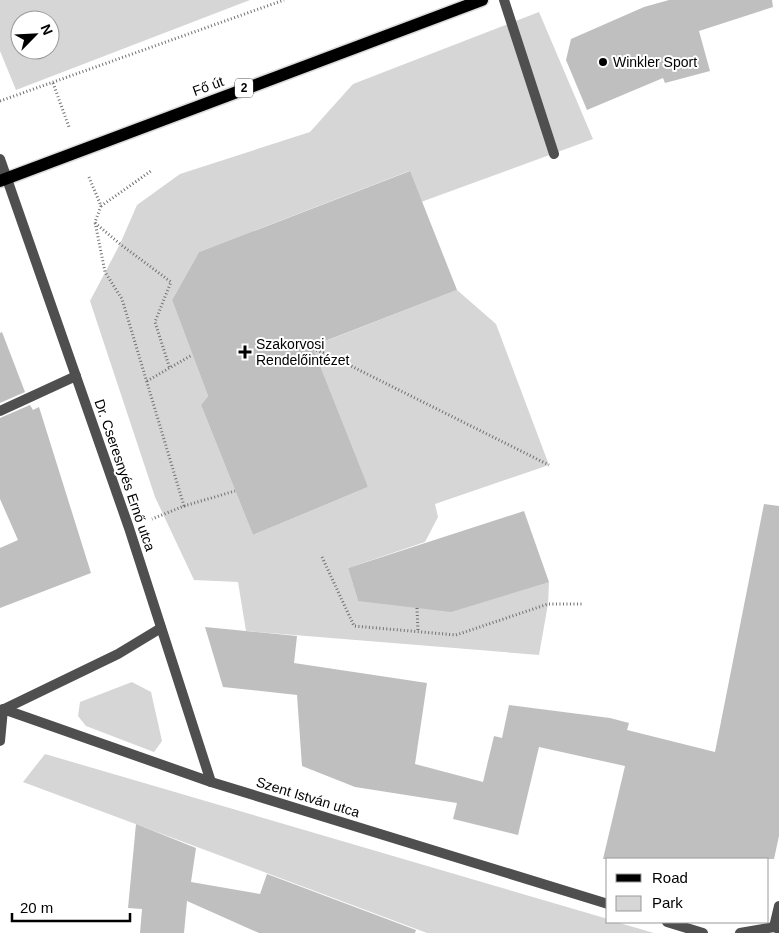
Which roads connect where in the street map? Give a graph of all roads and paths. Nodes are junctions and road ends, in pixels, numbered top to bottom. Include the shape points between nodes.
1 (284, 0) edge
2 (482, 0) edge
3 (504, 0) edge
4 (52, 83) junction
5 (0, 101) edge
6 (78, 151) junction
7 (554, 154) dead end
8 (0, 159) edge
9 (151, 171) dead end
10 (4, 180) edge
11 (101, 206) junction
12 (95, 222) junction
13 (300, 344) dead end
14 (192, 355) dead end
15 (170, 369) junction
16 (76, 376) junction
17 (147, 381) junction
18 (0, 411) edge
19 (549, 465) dead end
20 (235, 491) dead end
21 (184, 506) junction
22 (129, 528) junction
23 (322, 557) dead end
24 (582, 604) dead end
25 (417, 608) dead end
26 (160, 628) junction
27 (418, 632) junction
28 (2, 710) edge
29 (0, 741) edge
30 (211, 782) junction
31 (606, 903) edge
32 (779, 906) edge
33 (670, 923) edge
34 (776, 928) edge
35 (704, 933) edge
36 (740, 933) edge

1 - 4 path
2 - 6 main road, Fő út / 2
3 - 7 street
4 - 5 path
4 - 6 path
6 - 10 main road, Fő út / 2
6 - 11 path
8 - 10 street, Dr. Cseresnyés Ernő utca
9 - 11 path
10 - 16 street, Dr. Cseresnyés Ernő utca
11 - 12 path
12 - 15 path via 171,282 155,322
12 - 17 path via 105,272 122,299
13 - 19 path via 329,355
14 - 15 path
15 - 17 path
16 - 18 street
16 - 22 street, Dr. Cseresnyés Ernő utca
17 - 21 path
20 - 21 path
21 - 22 path
22 - 26 street, Dr. Cseresnyés Ernő utca
23 - 27 path via 354,626
24 - 27 path via 548,604 456,635
25 - 27 path
26 - 28 street via 118,654
26 - 30 street, Dr. Cseresnyés Ernő utca
28 - 29 street
28 - 30 street, Szent István utca
30 - 31 street, Szent István utca
32 - 34 street
33 - 35 street
34 - 36 street

